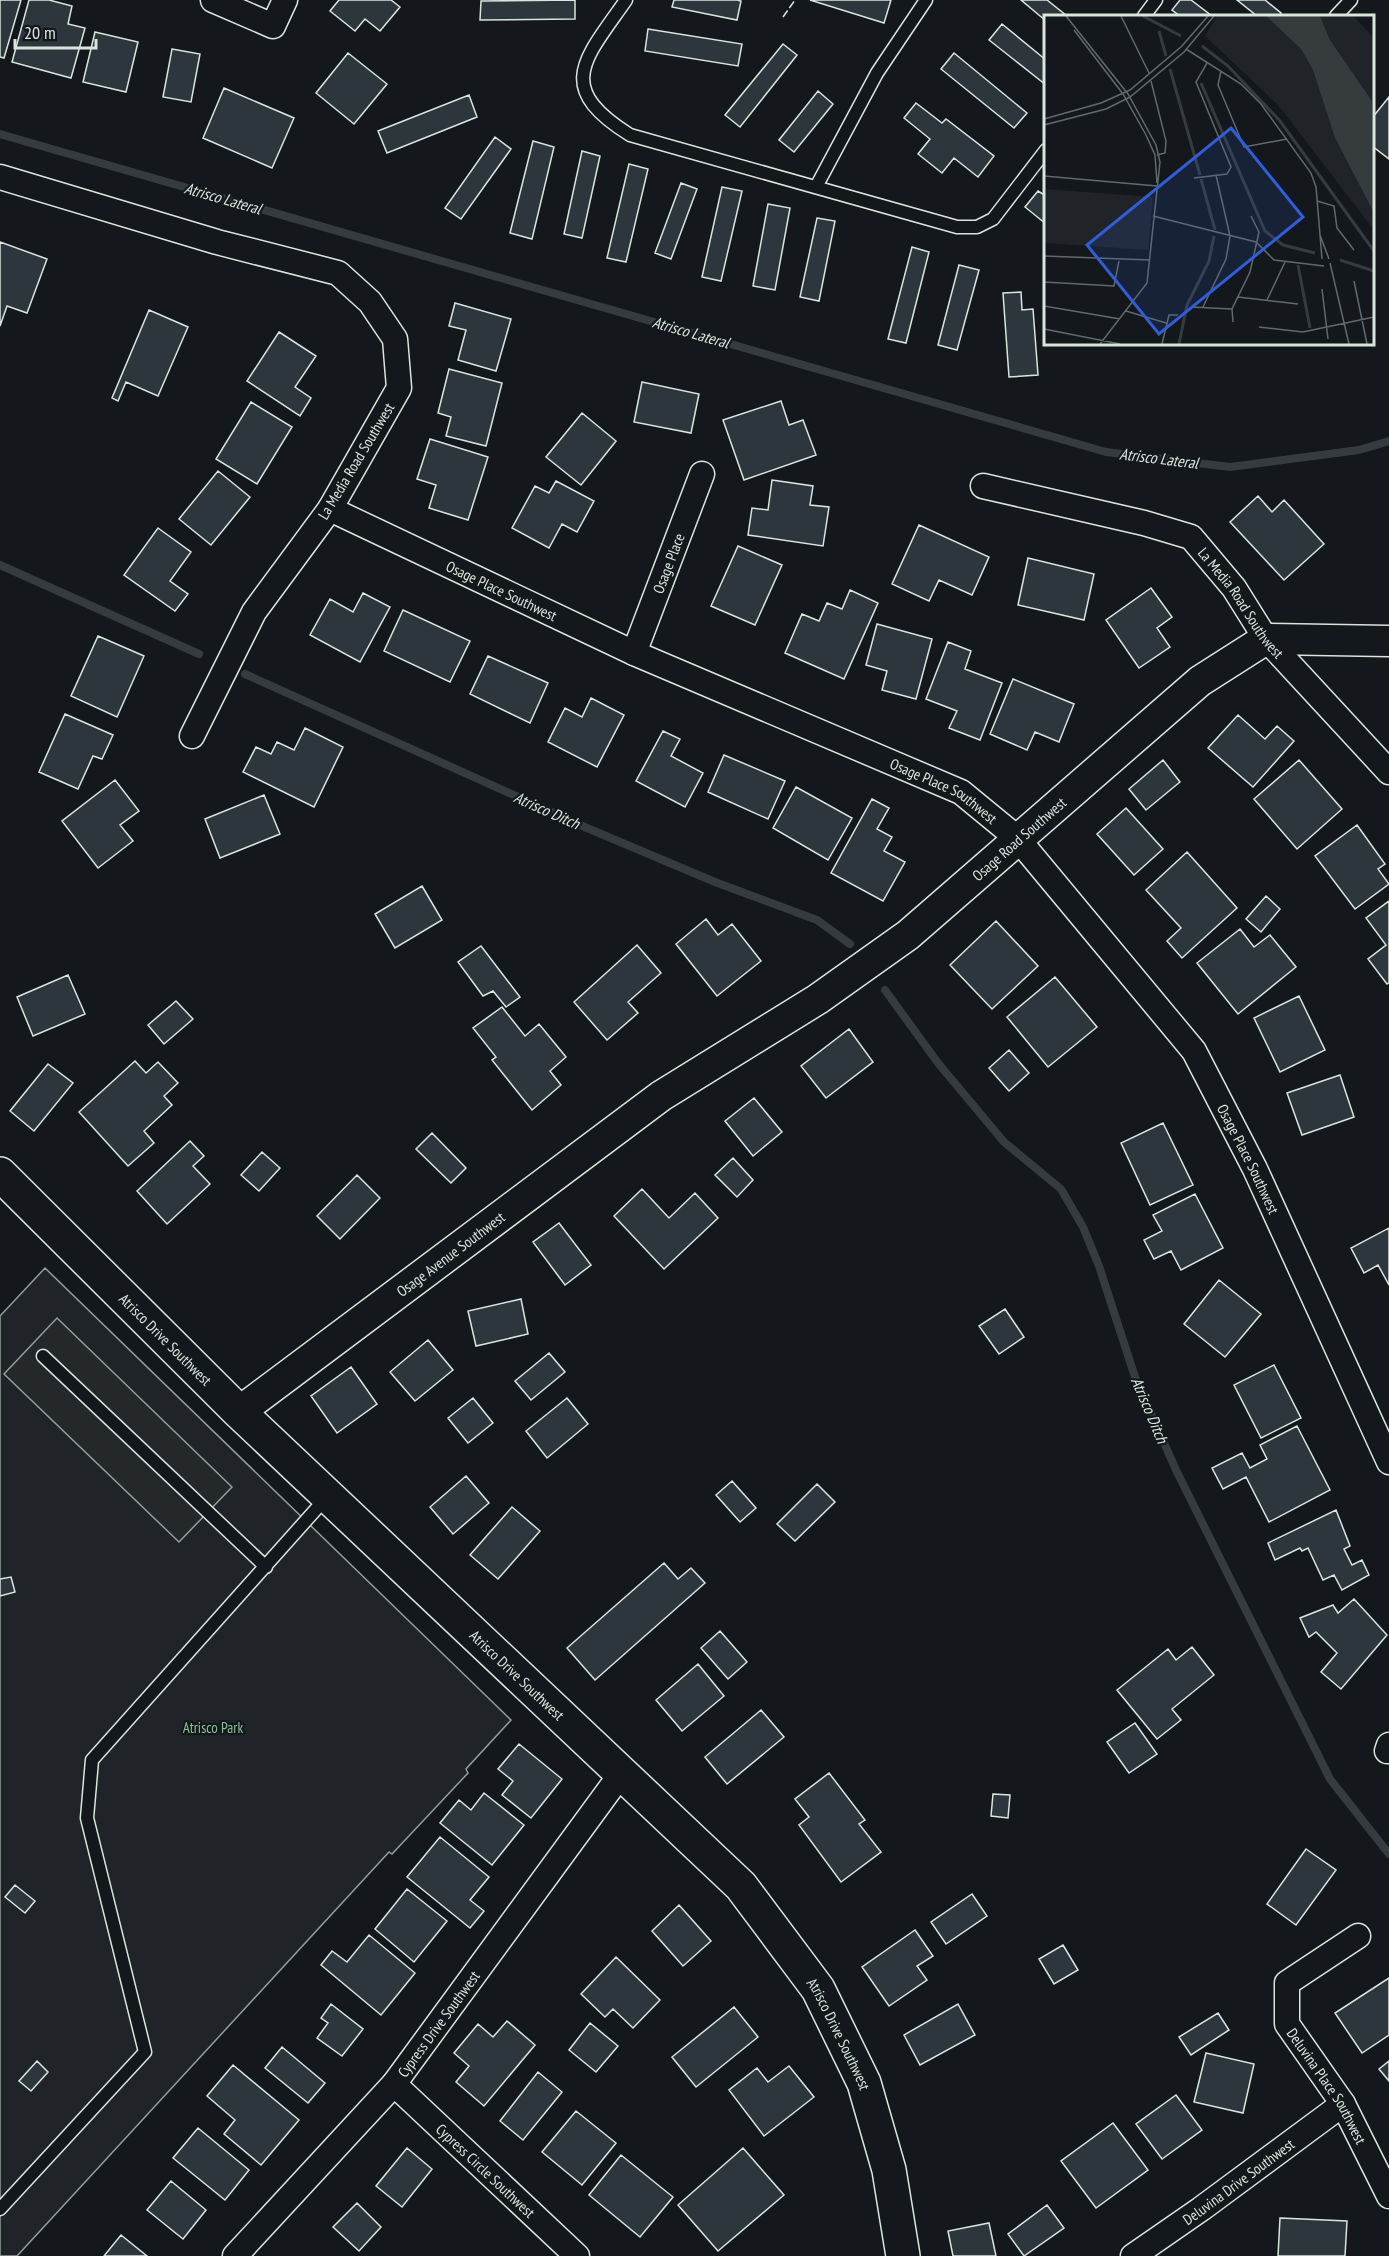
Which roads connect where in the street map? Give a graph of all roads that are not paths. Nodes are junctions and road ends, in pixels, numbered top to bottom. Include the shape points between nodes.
1 (213, 0) edge
2 (285, 0) edge
3 (626, 0) edge
4 (927, 0) edge
5 (1156, 0) edge
6 (1351, 0) edge
7 (1145, 15) edge
8 (1337, 15) edge
9 (1044, 153) edge
10 (0, 177) edge
11 (816, 187) junction
12 (702, 474) dead end
13 (983, 486) dead end
14 (330, 509) junction
15 (1266, 639) junction
16 (1389, 641) edge
17 (634, 653) junction
18 (192, 736) dead end
19 (1389, 772) edge
20 (1017, 838) junction
21 (661, 1096) joint
22 (0, 1174) edge
23 (43, 1356) dead end
24 (239, 1412) junction
25 (1389, 1462) edge
26 (328, 1497) junction
27 (266, 1567) junction
28 (621, 1774) junction
29 (1358, 1935) dead end
30 (394, 2084) junction
31 (1343, 2104) junction
32 (1389, 2196) edge
33 (0, 2209) edge
34 (235, 2256) edge
35 (577, 2256) edge
36 (903, 2256) edge
37 (1133, 2256) edge

1 - 2 street via 273,26
3 - 11 lane via 584,64 583,87 594,108 630,135
4 - 11 lane via 877,73
5 - 7 lane
6 - 8 lane
9 - 11 lane via 993,219 977,227 957,227
10 - 14 street, La Media Road Southwest via 217,242 338,273 370,302 395,339 399,388
12 - 17 street, Osage Place
13 - 15 street, La Media Road Southwest via 1191,537 1234,588
14 - 17 street, Osage Place Southwest
14 - 18 street, La Media Road Southwest via 254,612
15 - 16 street
15 - 19 street, La Media Road Southwest
15 - 20 street, Osage Road Southwest via 1200,681
17 - 20 street, Osage Place Southwest via 961,792
20 - 21 street, Osage Road Southwest via 908,935 818,999
20 - 25 street, Osage Place Southwest via 1194,1051 1256,1169
21 - 24 street, Osage Avenue Southwest
22 - 24 main road, Atrisco Drive Southwest
23 - 27 lane
24 - 26 main road, Atrisco Drive Southwest
26 - 27 lane
26 - 28 main road, Atrisco Drive Southwest
27 - 33 lane via 92,1760 87,1818 145,2052
28 - 30 street, Cypress Drive Southwest
28 - 36 main road, Atrisco Drive Southwest via 741,1886 818,1989 864,2083 889,2170
29 - 31 street, Deluvina Place Southwest via 1287,1983 1287,2024
30 - 34 street, Cypress Drive Southwest
30 - 35 street, Cypress Circle Southwest
31 - 32 street, Deluvina Place Southwest
31 - 37 street, Deluvina Drive Southwest

